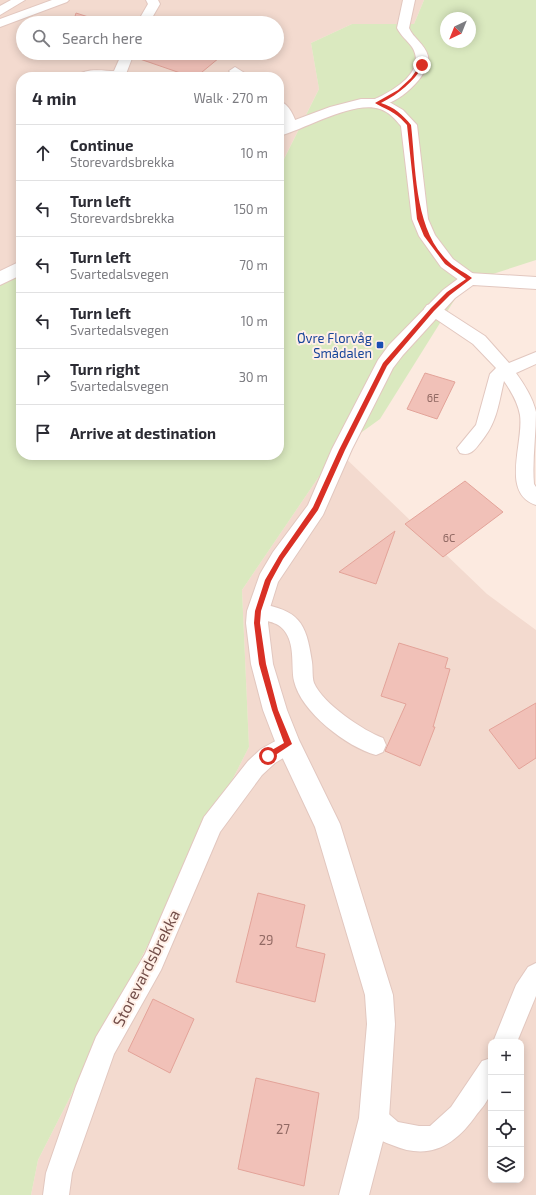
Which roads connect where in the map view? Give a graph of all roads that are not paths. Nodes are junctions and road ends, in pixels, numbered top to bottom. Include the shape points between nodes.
1 (19, 0) edge
2 (63, 0) edge
3 (153, 0) edge
4 (409, 0) edge
5 (0, 11) edge
6 (19, 16) edge
7 (147, 16) edge
8 (16, 17) edge
9 (0, 23) edge
10 (126, 60) edge
11 (122, 72) edge
12 (378, 103) junction
13 (284, 128) edge
14 (16, 270) edge
15 (469, 278) junction
16 (0, 279) edge
17 (536, 283) edge
18 (432, 309) junction
19 (536, 358) edge
20 (504, 370) junction
21 (466, 448) dead end
22 (536, 498) edge
23 (258, 611) junction
24 (288, 744) junction
25 (376, 745) dead end
26 (536, 975) edge
27 (506, 1039) edge
28 (488, 1075) edge
29 (374, 1118) junction
30 (56, 1195) edge
31 (354, 1195) edge

1 - 5 lane
2 - 6 lane
3 - 7 lane via 154,4
4 - 12 lane via 403,26 419,50 422,65 413,79
8 - 9 lane
10 - 11 lane
12 - 13 street via 342,107
12 - 15 street via 403,117 409,125 420,219 427,236 447,263
14 - 16 street
15 - 17 street
15 - 18 street
18 - 20 lane via 440,317 478,339
18 - 23 street via 385,364 316,509 268,580
19 - 20 lane
20 - 21 lane via 498,374 484,427
20 - 22 lane via 520,394 528,415 529,436 524,481 525,487
23 - 24 street via 262,664
23 - 25 lane via 284,618 292,624 301,653 305,686 311,696 330,716 364,741
24 - 29 street via 327,824 379,995 381,1024
24 - 30 lane, Storevardsbrekka via 268,756 255,768 212,825 153,962 105,1046 59,1173
26 - 27 lane via 524,993
28 - 29 lane via 471,1103 450,1127 437,1136 421,1140 394,1135
29 - 31 street

